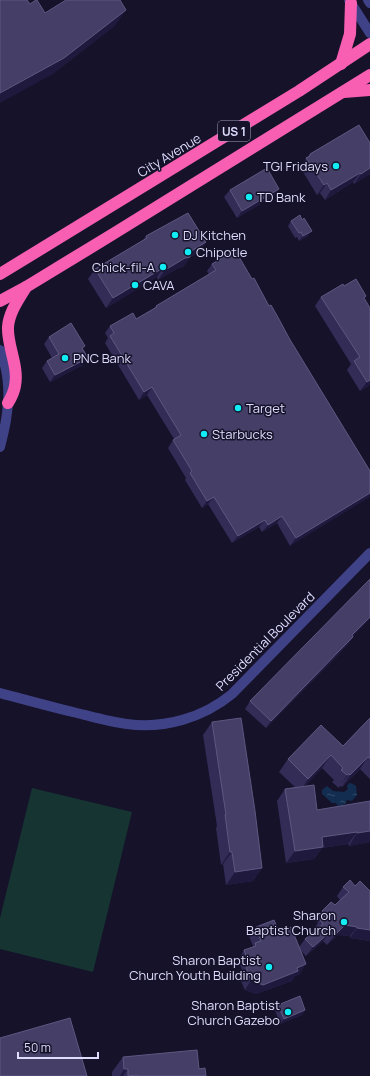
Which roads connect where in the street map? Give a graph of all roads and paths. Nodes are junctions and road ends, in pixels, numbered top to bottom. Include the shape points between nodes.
1 (368, 0) edge
2 (350, 1) edge
3 (370, 3) edge
4 (370, 34) edge
5 (370, 44) edge
6 (341, 64) junction
7 (370, 75) edge
8 (370, 90) edge
9 (341, 93) junction
10 (0, 274) edge
11 (26, 287) junction
12 (0, 301) edge
13 (0, 350) edge
14 (8, 403) junction
15 (0, 447) edge
16 (370, 553) edge
17 (0, 693) edge

1 - 3 street
2 - 4 street
2 - 6 highway via 352,22
5 - 6 highway, City Avenue / US 1
6 - 10 highway, City Avenue / US 1
7 - 9 highway, US 1
8 - 9 highway
9 - 11 highway, US 1
11 - 12 highway, US 1
11 - 14 highway via 9,323 9,339 16,376
13 - 14 street via 8,378
14 - 15 street
16 - 17 street, Presidential Boulevard via 237,689 214,707 192,717 168,724 128,725

